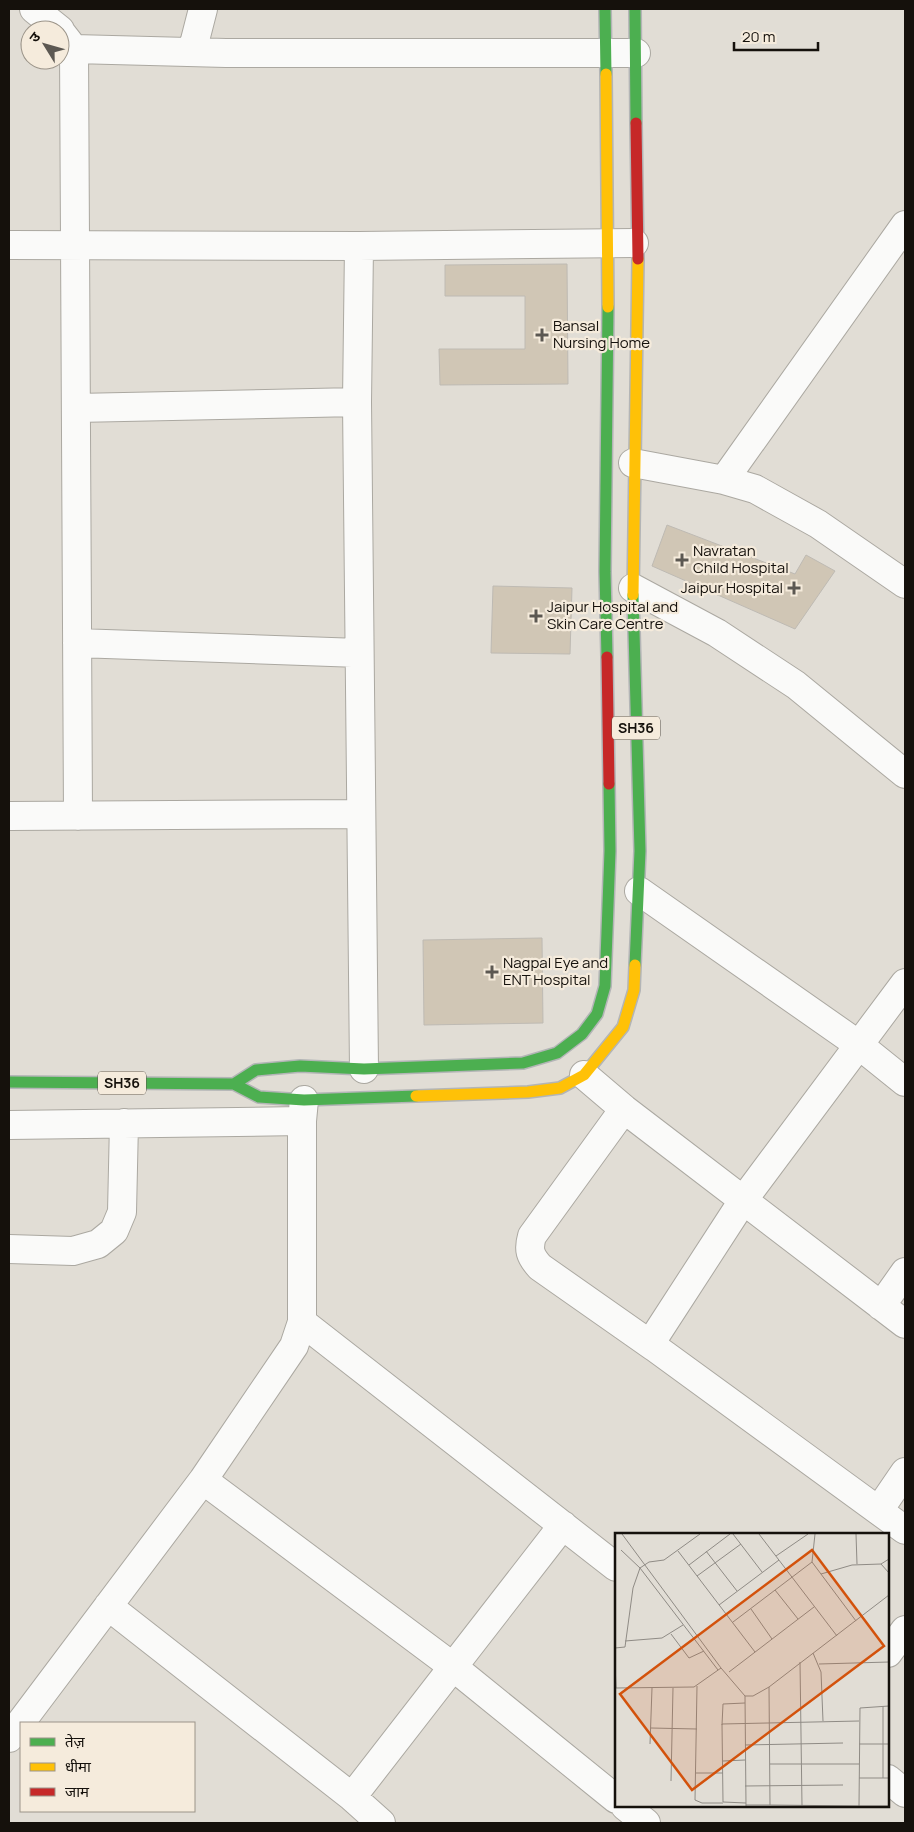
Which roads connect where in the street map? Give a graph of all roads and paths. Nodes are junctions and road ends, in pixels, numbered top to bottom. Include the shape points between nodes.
1 (34, 9) edge
2 (203, 9) edge
3 (605, 9) edge
4 (635, 9) edge
5 (46, 20) edge
6 (70, 38) edge
7 (192, 52) junction
8 (636, 53) junction
9 (607, 54) junction
10 (66, 70) edge
11 (905, 225) edge
12 (609, 243) junction
13 (638, 243) junction
14 (9, 244) edge
15 (76, 245) junction
16 (359, 246) junction
17 (357, 402) junction
18 (76, 408) junction
19 (633, 463) junction
20 (724, 480) junction
21 (905, 584) edge
22 (633, 588) junction
23 (77, 643) junction
24 (359, 653) junction
25 (905, 774) edge
26 (361, 814) junction
27 (9, 816) edge
28 (78, 816) junction
29 (639, 891) junction
30 (905, 983) edge
31 (859, 1045) junction
32 (364, 1069) junction
33 (584, 1075) junction
34 (9, 1082) edge
35 (905, 1082) edge
36 (234, 1084) junction
37 (624, 1109) junction
38 (303, 1110) junction
39 (124, 1123) junction
40 (9, 1125) edge
41 (744, 1199) junction
42 (9, 1249) edge
43 (905, 1272) edge
44 (881, 1306) junction
45 (302, 1322) junction
46 (905, 1324) edge
47 (654, 1347) junction
48 (905, 1472) edge
49 (203, 1480) junction
50 (879, 1510) junction
51 (563, 1525) junction
52 (905, 1530) edge
53 (615, 1566) edge
54 (108, 1606) junction
55 (905, 1630) edge
56 (889, 1652) edge
57 (452, 1666) junction
58 (21, 1722) edge
59 (20, 1723) edge
60 (9, 1738) edge
61 (889, 1780) edge
62 (905, 1793) edge
63 (352, 1797) junction
64 (615, 1798) edge
65 (626, 1807) edge
66 (381, 1823) edge
67 (646, 1823) edge

1 - 5 street
2 - 7 street
3 - 9 main road, SH36
4 - 8 main road, SH36
6 - 7 street
7 - 9 street
8 - 9 street
8 - 13 main road, SH36
9 - 12 main road, SH36
10 - 15 street
11 - 20 street
12 - 13 street
12 - 16 street
12 - 32 main road, SH36 via 605,572 610,851 605,986 597,1014 582,1034 557,1053 523,1063
13 - 19 main road, SH36
14 - 15 street
15 - 16 street
15 - 18 street
16 - 17 street
17 - 18 street
17 - 24 street
18 - 23 street
19 - 20 street
19 - 22 main road, SH36
20 - 21 street via 755,489 787,506
22 - 25 street via 717,633 767,665
22 - 29 main road, SH36
23 - 24 street
23 - 28 street
24 - 26 street
26 - 28 street
26 - 32 street
27 - 28 street
29 - 31 street
29 - 33 main road, SH36 via 634,990 623,1027
30 - 31 street
31 - 35 street
31 - 41 street
32 - 36 main road, SH36 via 300,1066 256,1070
33 - 37 street
33 - 38 main road, SH36 via 560,1088 528,1092
34 - 36 main road, SH36
36 - 38 main road, SH36 via 259,1097
37 - 41 street
37 - 47 street via 532,1236 529,1247 531,1257 540,1267
38 - 39 street
38 - 45 street
39 - 40 street
39 - 42 street via 122,1212 114,1231 98,1244 73,1250
41 - 44 street
41 - 47 street via 650,1344
43 - 44 street
44 - 46 street
45 - 49 street via 294,1346
45 - 51 street
47 - 50 street
48 - 50 street
49 - 54 street
49 - 57 street
50 - 52 street
51 - 53 street
51 - 57 street
54 - 58 street
54 - 63 street
55 - 56 street
57 - 63 street
57 - 64 street
59 - 60 street
61 - 62 street
63 - 66 street
65 - 67 street

